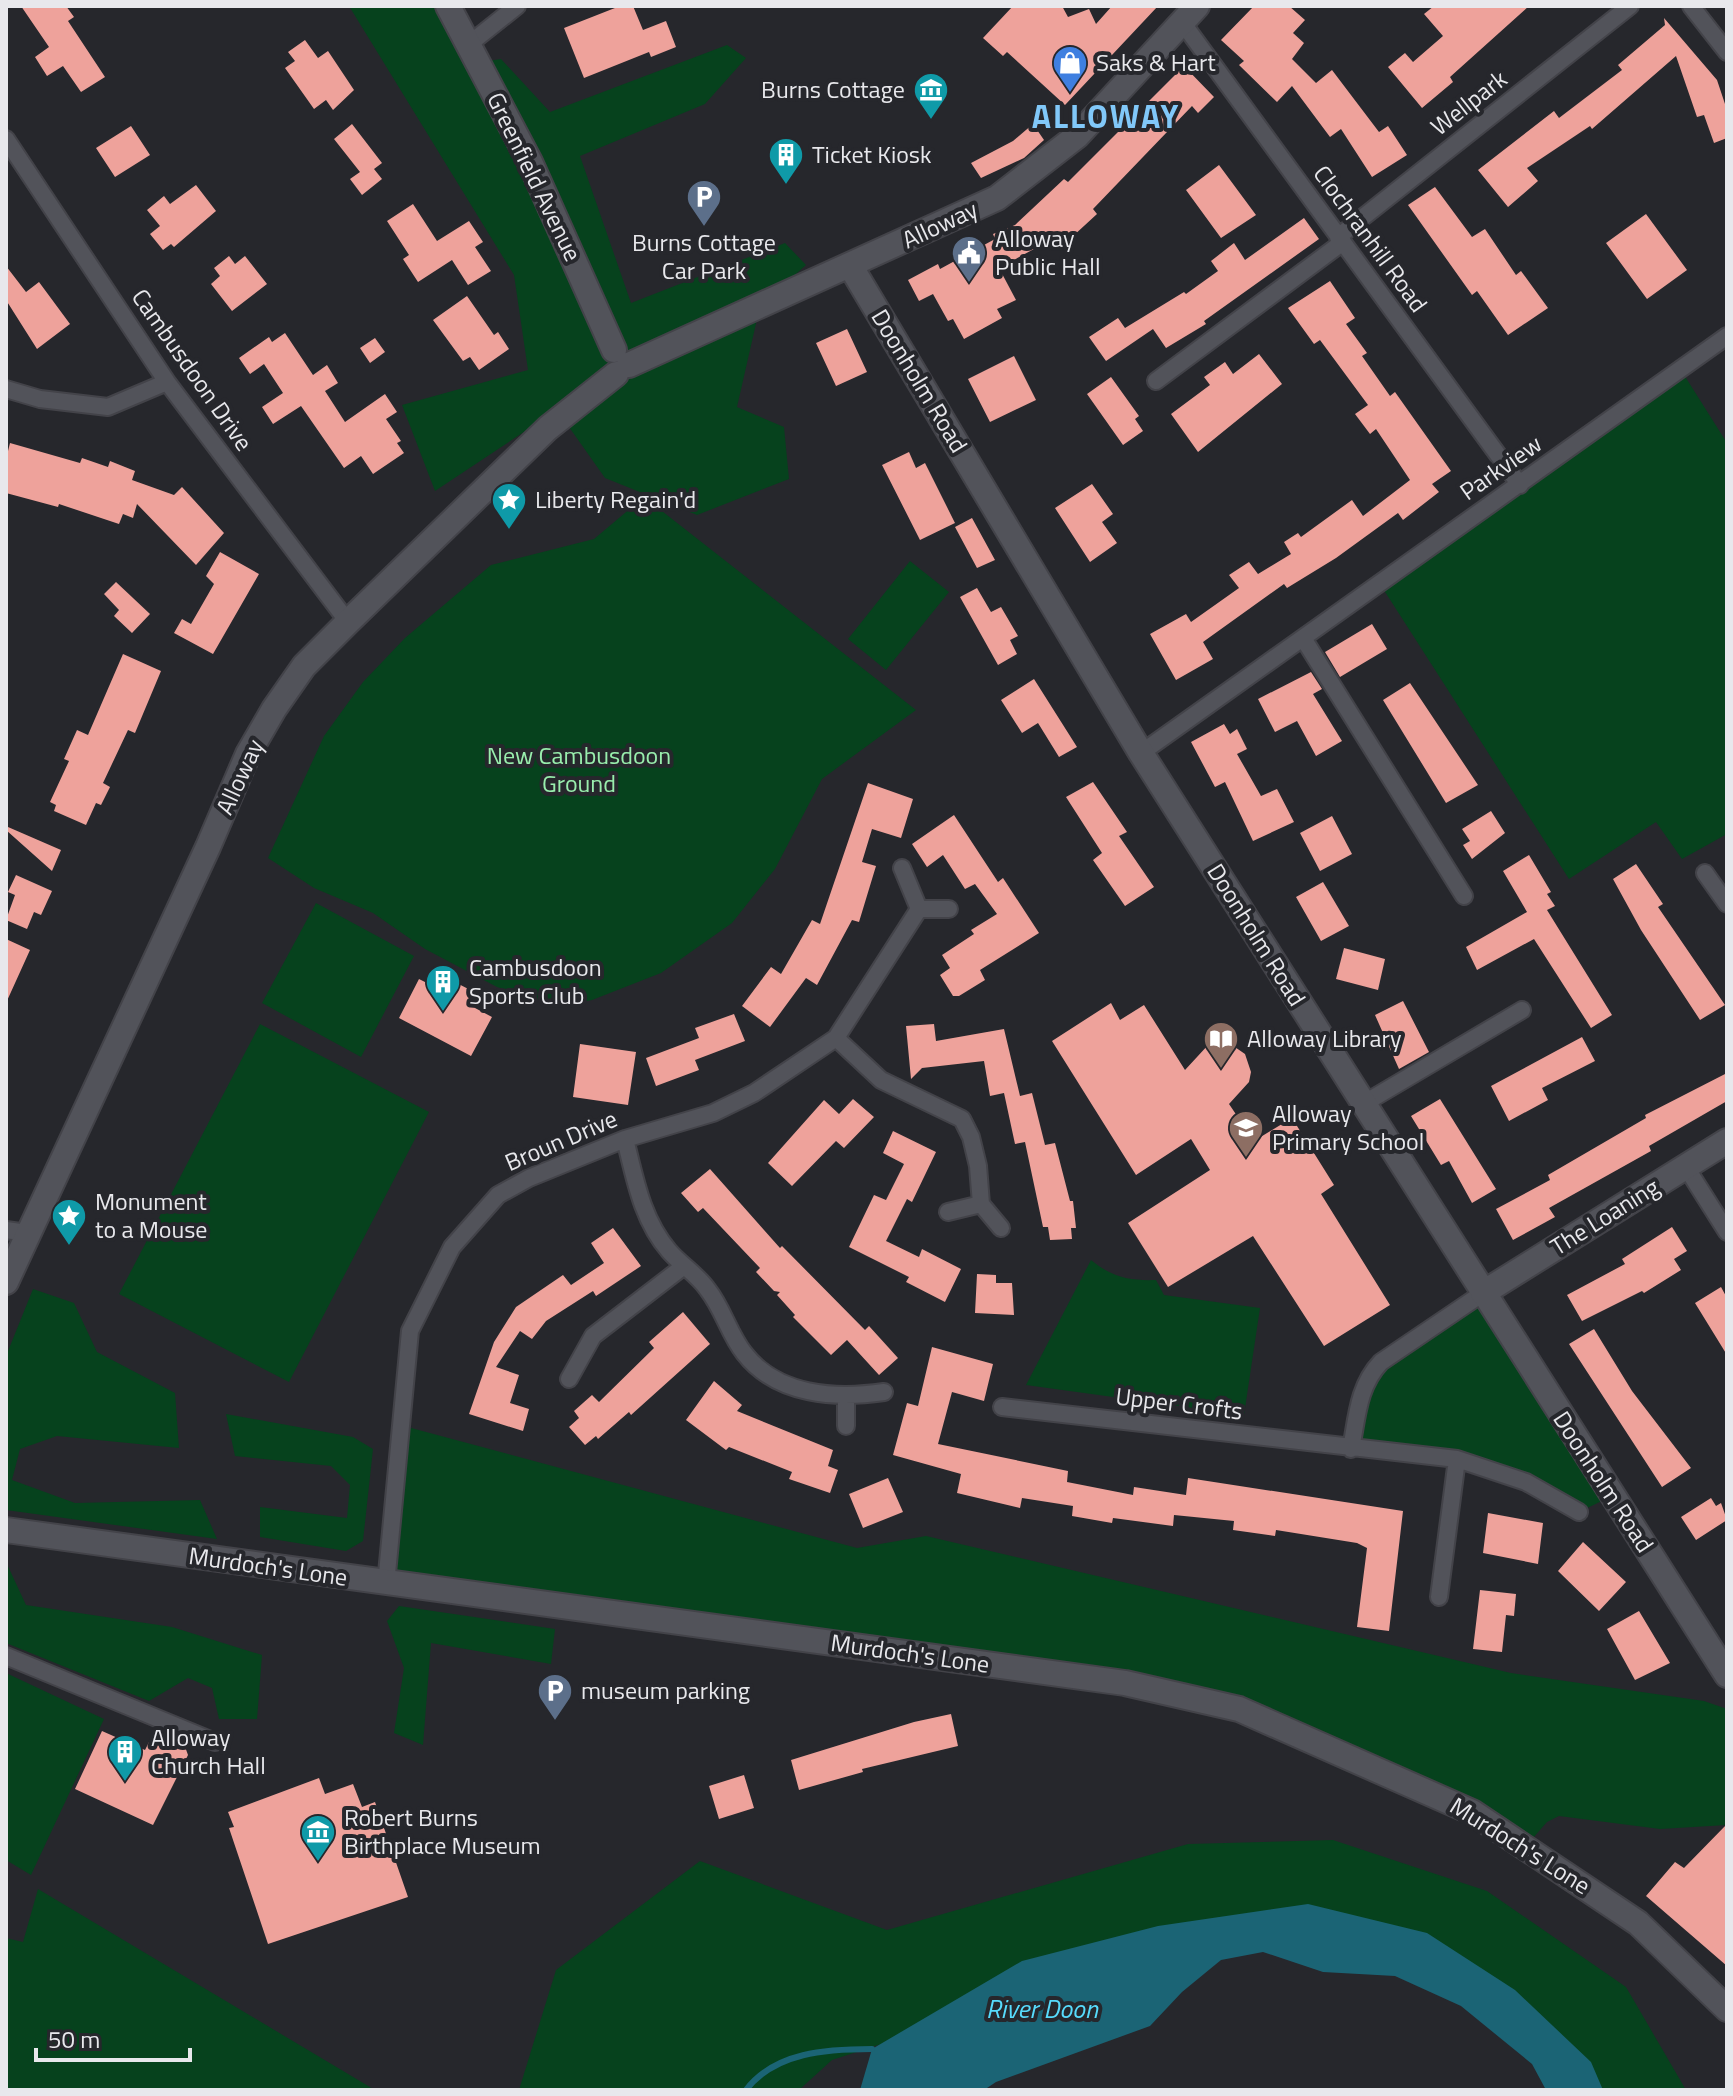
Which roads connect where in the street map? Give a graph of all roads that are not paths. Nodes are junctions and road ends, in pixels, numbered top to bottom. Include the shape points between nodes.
1 (448, 6) edge
2 (517, 6) edge
3 (1630, 6) edge
4 (1691, 6) edge
5 (1190, 14) edge
6 (468, 45) junction
7 (1727, 52) edge
8 (6, 139) edge
9 (1340, 240) junction
10 (851, 267) junction
11 (1727, 336) edge
12 (619, 363) junction
13 (1156, 381) dead end
14 (167, 382) junction
15 (6, 389) edge
16 (1520, 485) junction
17 (348, 622) junction
18 (1303, 638) junction
19 (1141, 753) junction
20 (902, 868) dead end
21 (1705, 873) dead end
22 (1464, 896) dead end
23 (1727, 904) edge
24 (919, 909) junction
25 (949, 909) dead end
26 (1522, 1010) dead end
27 (836, 1038) junction
28 (1363, 1104) junction
29 (625, 1139) junction
30 (1727, 1141) edge
31 (1686, 1167) junction
32 (981, 1204) junction
33 (948, 1212) dead end
34 (1001, 1228) dead end
35 (17, 1231) edge
36 (1727, 1232) edge
37 (684, 1266) junction
38 (6, 1282) edge
39 (1483, 1293) junction
40 (569, 1379) dead end
41 (884, 1392) dead end
42 (846, 1398) junction
43 (1002, 1407) dead end
44 (846, 1426) dead end
45 (1351, 1449) junction
46 (1457, 1459) junction
47 (1579, 1512) dead end
48 (6, 1530) edge
49 (386, 1584) junction
50 (1439, 1597) dead end
51 (6, 1656) edge
52 (1727, 1675) edge
53 (215, 1742) dead end
54 (1727, 2009) edge

1 - 6 street, Greenfield Avenue
2 - 6 street
3 - 9 street, Wellpark
4 - 7 street
5 - 9 street, Clochranhill Road
5 - 10 street, Alloway via 1077,136 1024,180
6 - 12 street, Greenfield Avenue via 543,188
8 - 14 street, Cambusdoon Drive
9 - 13 street, Wellpark
9 - 16 street, Clochranhill Road
10 - 12 street, Alloway
10 - 19 street, Doonholm Road
11 - 16 street, Parkview
12 - 17 street, Alloway
14 - 15 street via 108,407
14 - 17 street, Cambusdoon Drive
16 - 18 street, Parkview
17 - 35 street, Alloway via 304,666 248,754 208,847
18 - 19 street, Parkview
18 - 22 street
19 - 28 street, Doonholm Road
20 - 24 street
21 - 23 street
24 - 25 street
24 - 27 street, Broun Drive
26 - 28 street
27 - 29 street, Broun Drive via 754,1093 713,1113
27 - 32 street via 881,1080 962,1119 978,1166
28 - 39 street, Doonholm Road
29 - 37 street via 648,1222
29 - 49 street, Broun Drive via 552,1166 498,1195 440,1268 408,1341
30 - 31 street, The Loaning
31 - 36 street
31 - 39 street, The Loaning
32 - 33 street
32 - 34 street
35 - 38 street, Alloway
37 - 40 street via 593,1336
37 - 42 street via 708,1289 746,1356 782,1383
39 - 45 street via 1381,1362 1370,1375 1360,1397
39 - 52 street, Doonholm Road
41 - 42 street
42 - 44 street
43 - 45 street, Upper Crofts
45 - 46 street, Upper Crofts
46 - 47 street, Upper Crofts via 1526,1482
46 - 50 street
48 - 49 street, Murdoch's Lone
49 - 54 street, Murdoch's Lone via 1125,1683 1239,1709 1472,1812 1638,1923
51 - 53 street

